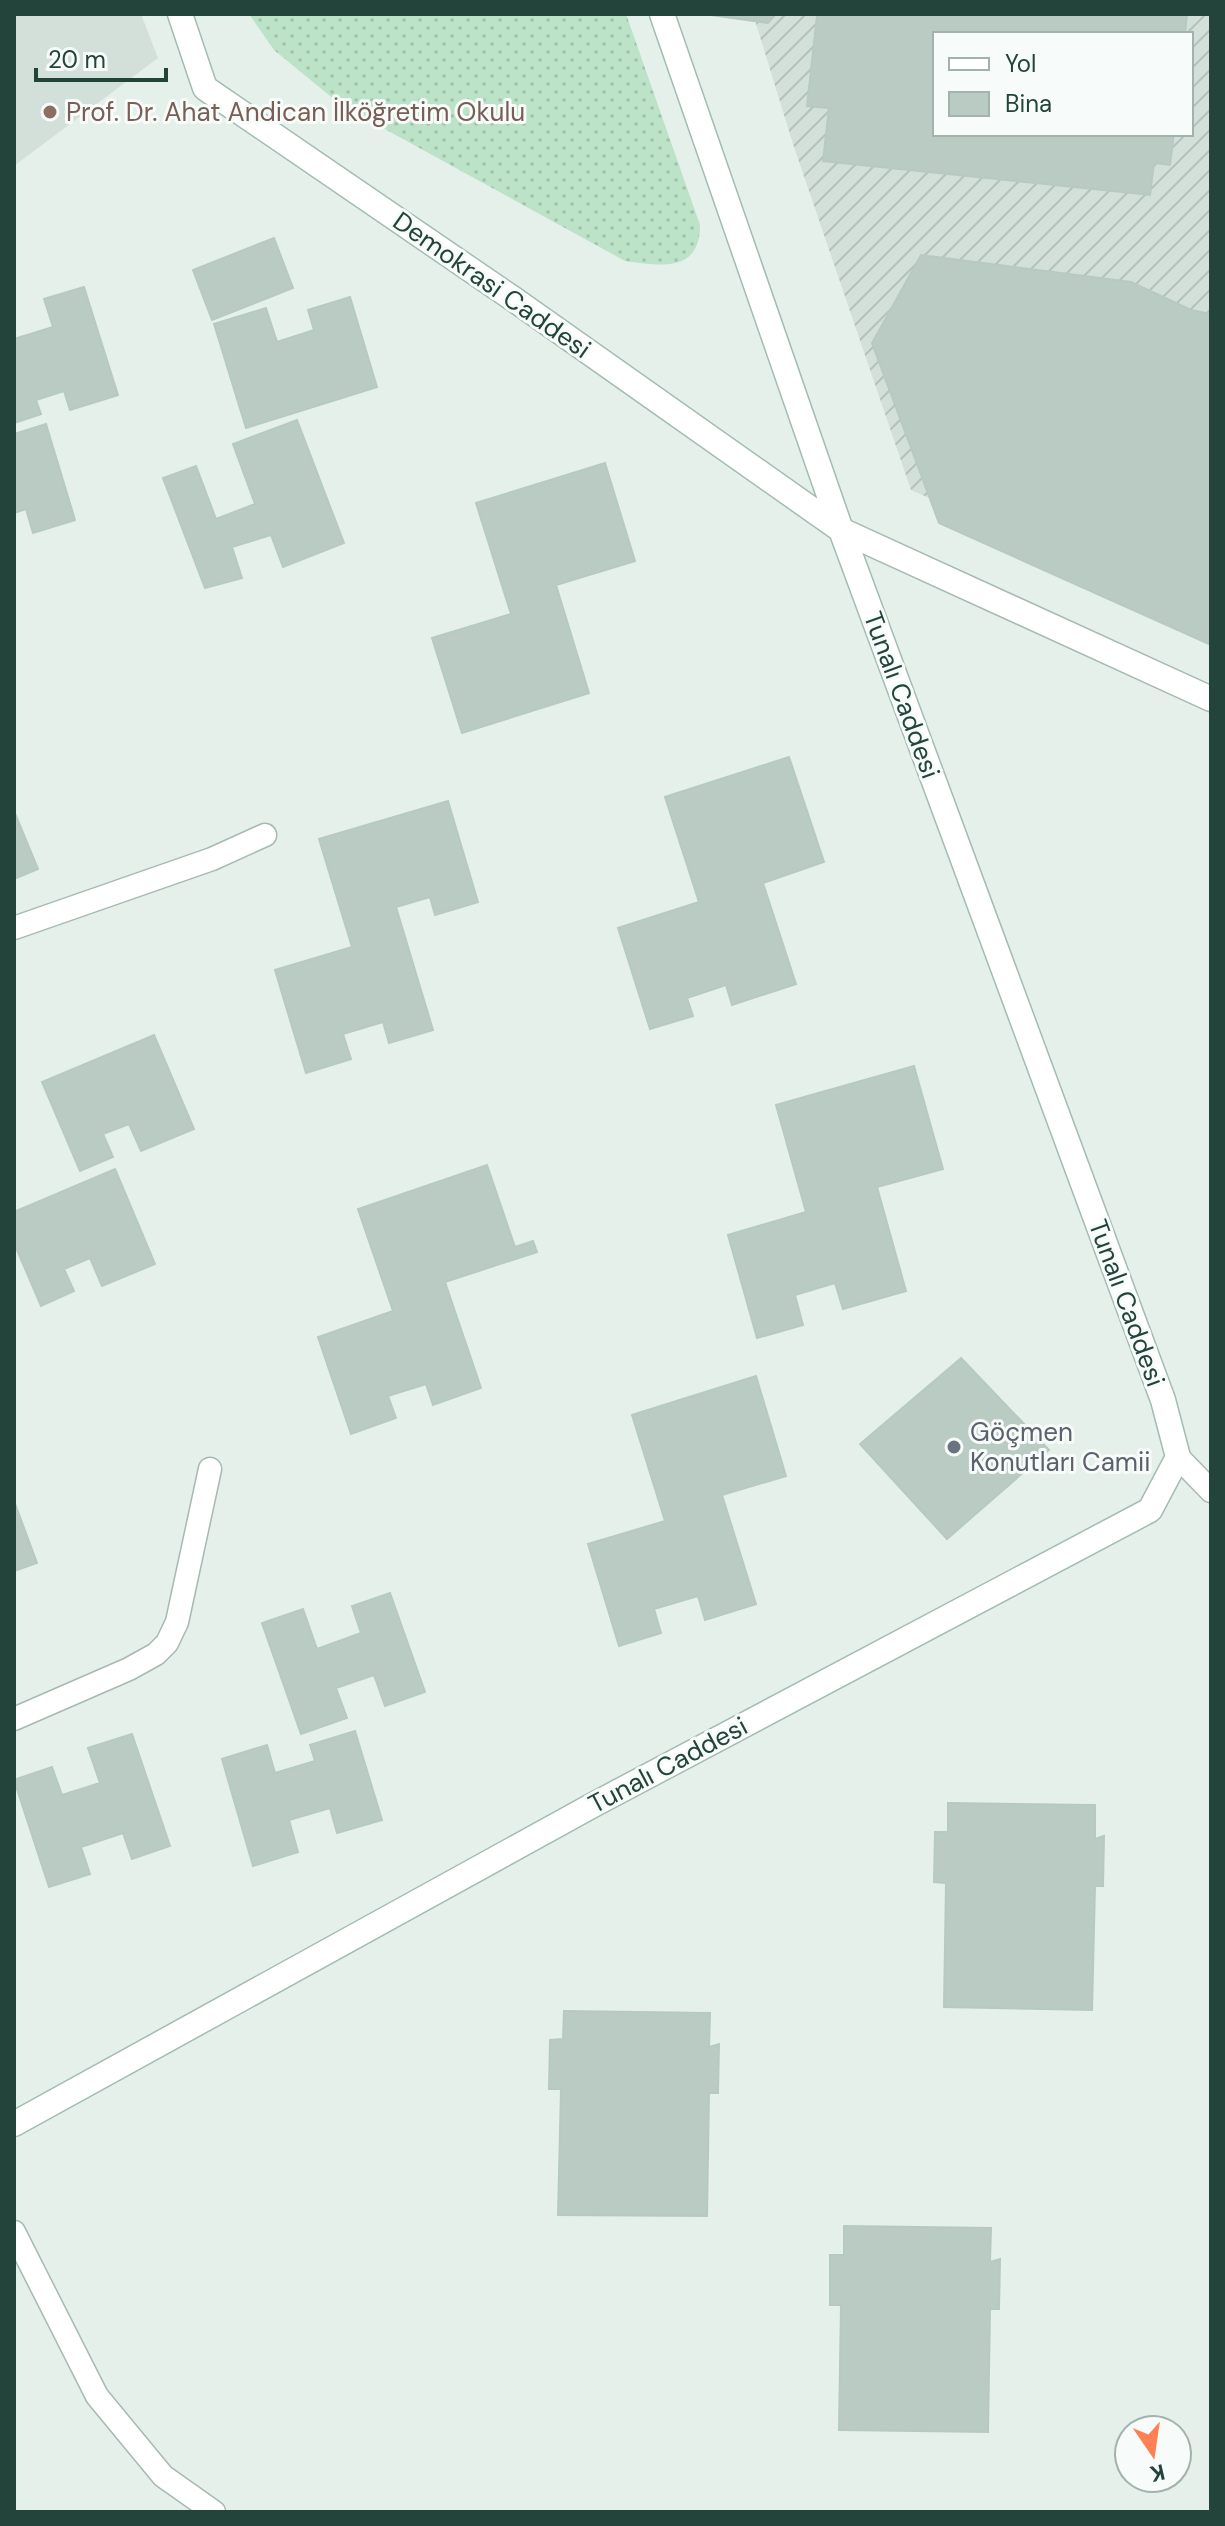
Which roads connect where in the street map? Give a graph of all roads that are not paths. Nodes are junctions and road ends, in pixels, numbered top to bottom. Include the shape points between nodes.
1 (180, 14) edge
2 (662, 14) edge
3 (841, 530) junction
4 (1211, 699) edge
5 (265, 835) dead end
6 (14, 928) edge
7 (1178, 1457) junction
8 (210, 1469) dead end
9 (1211, 1491) edge
10 (14, 1719) edge
11 (14, 2124) edge
12 (14, 2232) edge
13 (214, 2512) edge

1 - 3 street, Demokrasi Caddesi via 205,88
2 - 3 street, Tunalı Caddesi
3 - 4 street, Demokrasi Caddesi
3 - 7 street, Tunalı Caddesi via 1163,1400
5 - 6 lane via 212,859
7 - 9 lane
7 - 11 street, Tunalı Caddesi via 1150,1510 595,1804
8 - 10 lane via 177,1622 167,1643 129,1669
12 - 13 lane via 97,2396 163,2476

